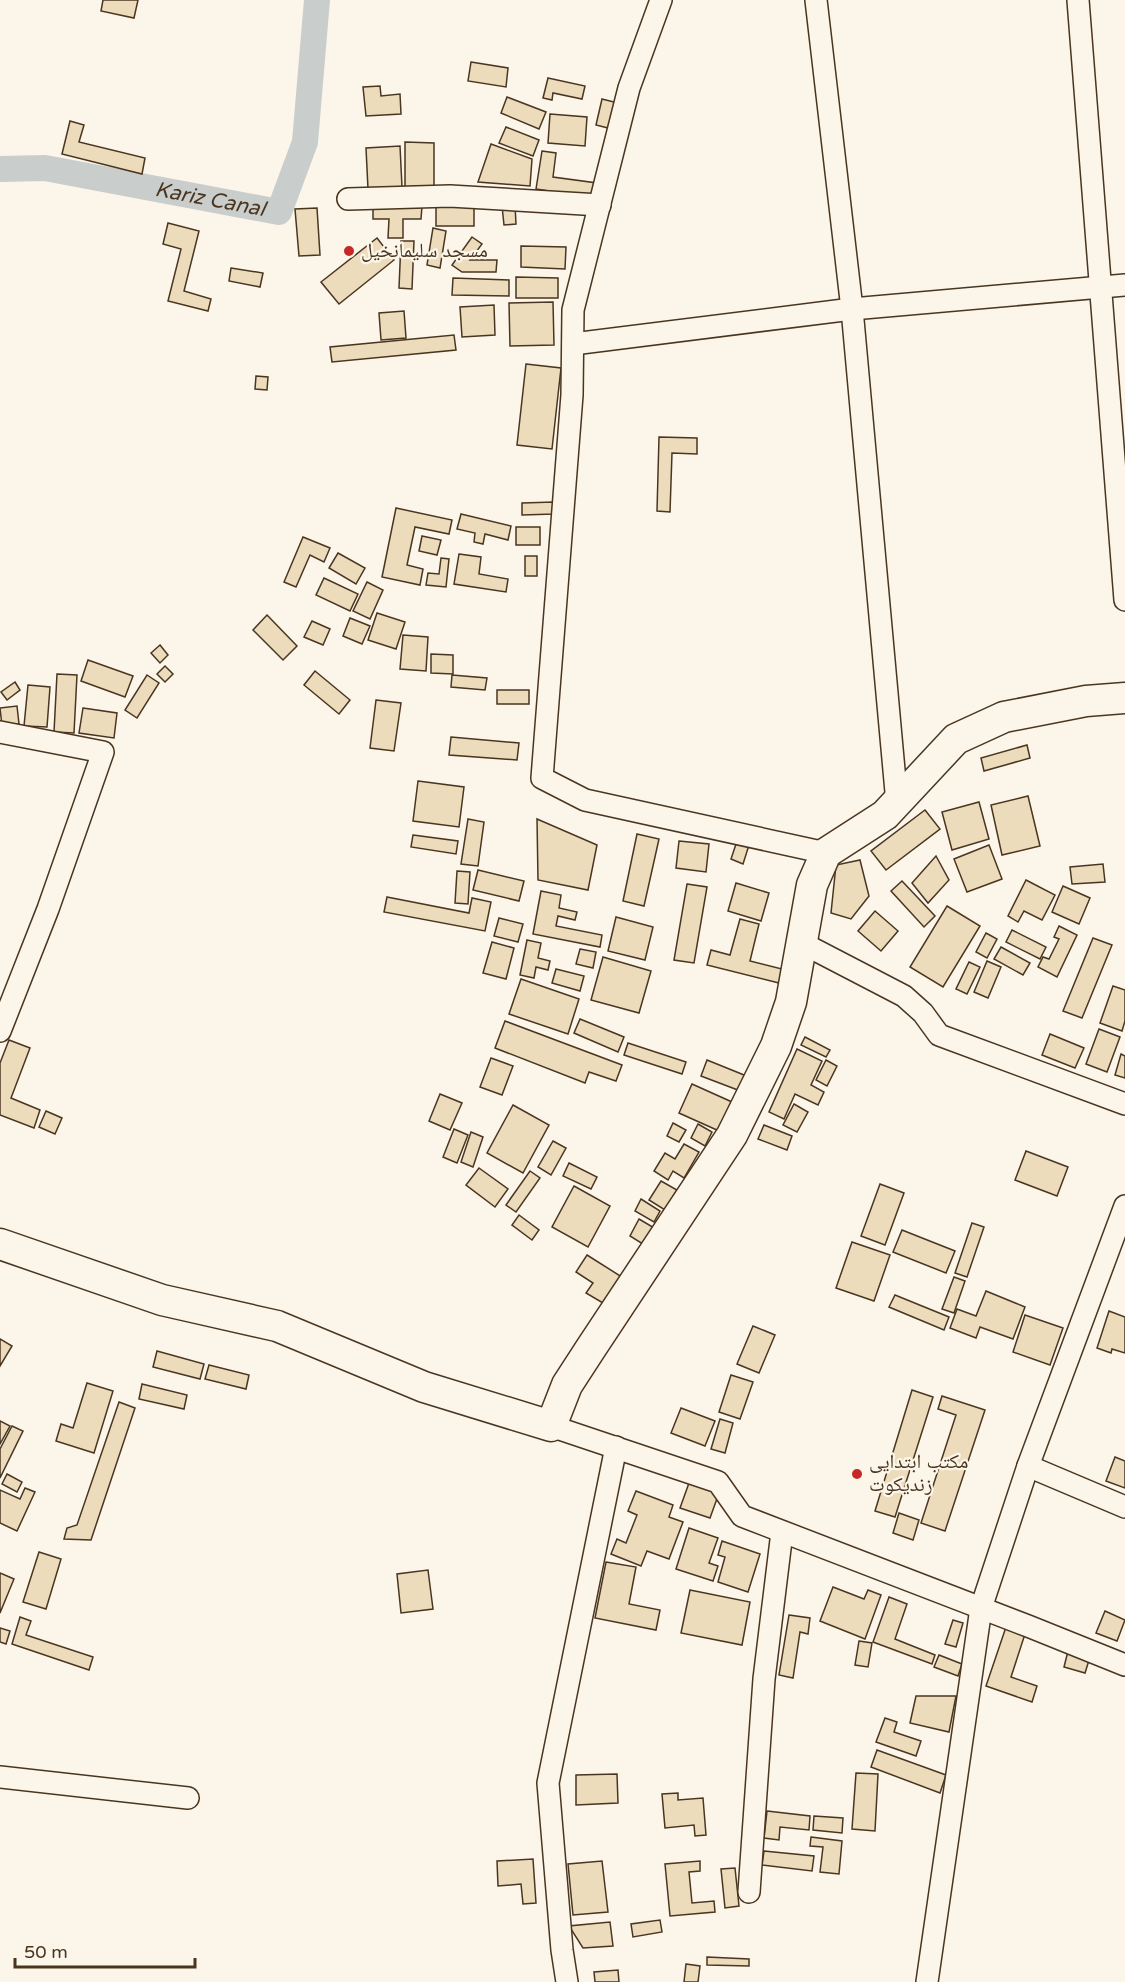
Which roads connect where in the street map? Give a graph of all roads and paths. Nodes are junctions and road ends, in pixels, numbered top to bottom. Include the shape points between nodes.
1 (661, 0) edge
2 (816, 0) edge
3 (1078, 0) edge
4 (348, 199) dead end
5 (600, 205) junction
6 (1125, 285) edge
7 (1100, 287) junction
8 (852, 309) junction
9 (573, 344) junction
10 (1125, 600) edge
11 (1125, 698) edge
12 (0, 732) edge
13 (897, 803) junction
14 (826, 853) junction
15 (802, 943) junction
16 (0, 1031) edge
17 (1125, 1104) edge
18 (1125, 1206) edge
19 (0, 1244) edge
20 (1118, 1246) edge
21 (551, 1426) junction
22 (616, 1447) junction
23 (1028, 1466) junction
24 (1125, 1507) edge
25 (782, 1532) junction
26 (981, 1608) junction
27 (1125, 1665) edge
28 (0, 1777) edge
29 (188, 1798) dead end
30 (749, 1892) dead end
31 (567, 1982) edge
32 (927, 1982) edge

1 - 5 street via 630,88
2 - 8 street
3 - 7 street
4 - 5 street via 450,196
5 - 9 street via 573,310
6 - 7 street
7 - 8 street
7 - 10 street
8 - 9 street
8 - 13 street
9 - 14 street via 542,778 585,800
11 - 13 street via 1086,701 994,721 956,739
12 - 16 street via 103,752
13 - 14 street
14 - 15 street via 812,885
15 - 17 street via 904,996 939,1035
15 - 21 street via 791,1002 776,1046 732,1135 567,1386
18 - 20 street
19 - 21 street via 162,1300 277,1326 424,1387
20 - 23 street
21 - 22 street
22 - 25 street via 718,1482 742,1516
22 - 31 street via 548,1783
23 - 24 street
23 - 26 street
25 - 26 street
25 - 30 street via 764,1679
26 - 27 street
26 - 32 street
28 - 29 street

